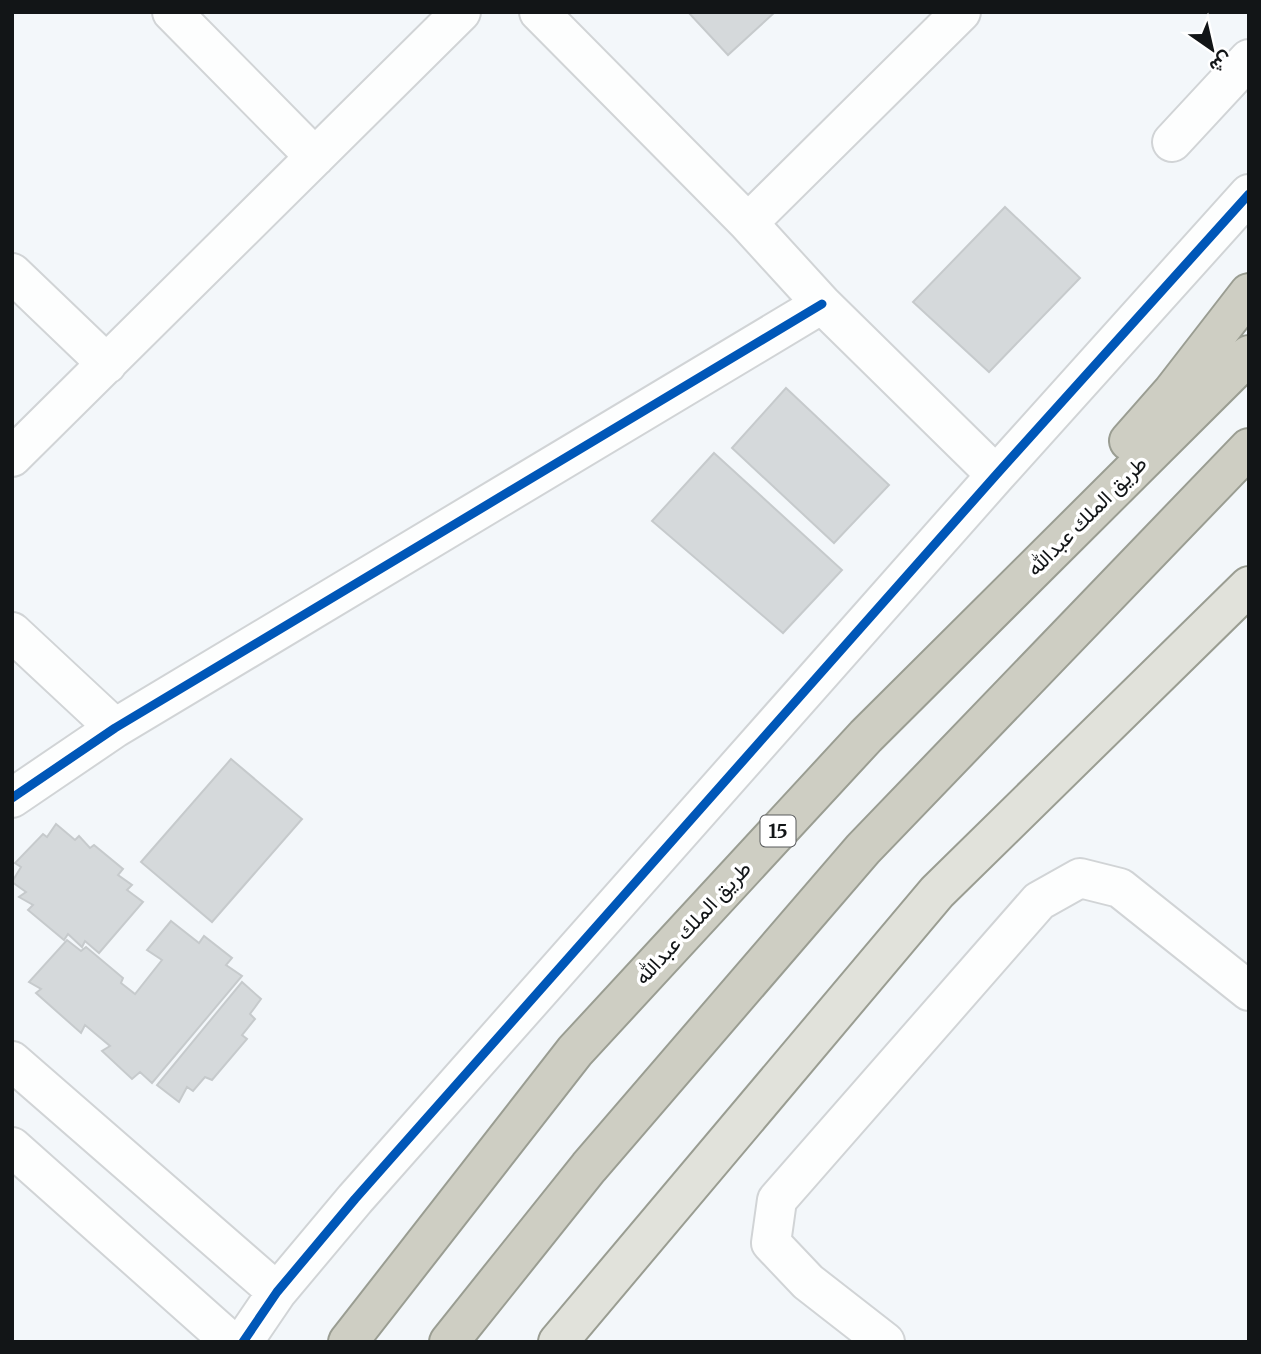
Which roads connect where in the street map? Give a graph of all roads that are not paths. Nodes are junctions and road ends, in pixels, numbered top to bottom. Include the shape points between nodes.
1 (172, 12) edge
2 (461, 12) edge
3 (539, 12) edge
4 (961, 12) edge
5 (1249, 59) edge
6 (1172, 142) dead end
7 (315, 157) junction
8 (1249, 194) edge
9 (748, 223) junction
10 (12, 273) edge
11 (1249, 293) edge
12 (822, 304) junction
13 (1249, 355) edge
14 (107, 364) junction
15 (1249, 448) edge
16 (12, 457) edge
17 (996, 474) junction
18 (1249, 485) edge
19 (1249, 586) edge
20 (12, 632) edge
21 (1020, 686) junction
22 (910, 692) junction
23 (114, 728) junction
24 (12, 799) edge
25 (1249, 991) edge
26 (12, 1061) edge
27 (12, 1147) edge
28 (277, 1292) junction
29 (231, 1342) edge
30 (243, 1342) edge
31 (348, 1342) edge
32 (449, 1342) edge
33 (558, 1342) edge
34 (885, 1342) edge

1 - 7 street
2 - 7 street
3 - 9 street
4 - 9 street
5 - 6 street
7 - 14 street
8 - 17 street
9 - 12 street
10 - 14 street
11 - 22 highway via 1173,391
12 - 17 street
12 - 23 street
13 - 22 highway, طريق الملك عبدالله / 15
14 - 16 street
15 - 21 highway
17 - 28 street
18 - 21 highway
19 - 33 main road via 937,892
20 - 23 street
21 - 32 highway via 863,849 589,1167
22 - 31 highway, طريق الملك عبدالله / 15 via 575,1051
23 - 24 street
25 - 34 street via 1120,888 1080,878 1039,901 777,1200 771,1243 808,1282
26 - 28 street
27 - 29 street
28 - 30 street

